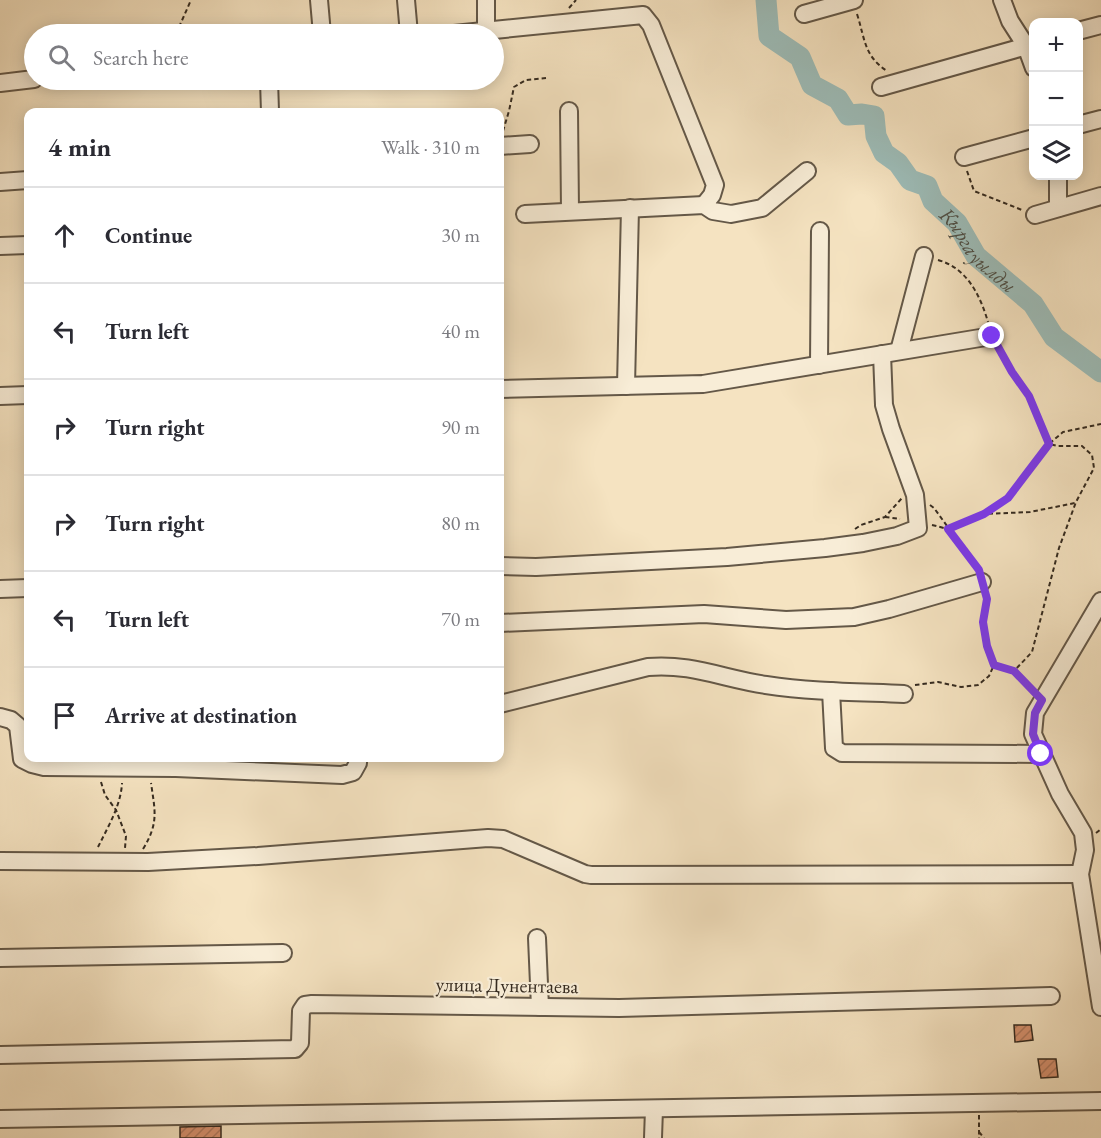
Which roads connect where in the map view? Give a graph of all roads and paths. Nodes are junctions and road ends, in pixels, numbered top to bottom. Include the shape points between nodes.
1 (191, 0) edge
2 (319, 0) edge
3 (406, 0) edge
4 (486, 0) edge
5 (853, 0) edge
6 (1002, 0) edge
7 (804, 14) dead end
8 (180, 24) edge
9 (321, 24) edge
10 (408, 24) edge
11 (486, 24) edge
12 (1101, 25) edge
13 (504, 29) edge
14 (1083, 30) edge
15 (1029, 44) edge
16 (1029, 45) edge
17 (546, 78) dead end
18 (24, 81) edge
19 (902, 81) junction
20 (0, 83) edge
21 (881, 87) dead end
22 (269, 90) edge
23 (270, 108) edge
24 (568, 111) dead end
25 (1101, 119) edge
26 (1083, 124) edge
27 (504, 130) edge
28 (1029, 139) edge
29 (530, 144) dead end
30 (504, 146) edge
31 (964, 157) joint
32 (807, 171) dead end
33 (24, 180) edge
34 (1058, 180) edge
35 (0, 182) edge
36 (1101, 196) edge
37 (704, 205) junction
38 (630, 208) junction
39 (1058, 208) junction
40 (570, 211) junction
41 (525, 214) dead end
42 (1035, 215) joint
43 (820, 231) dead end
44 (24, 245) edge
45 (0, 246) edge
46 (924, 256) joint
47 (992, 336) junction
48 (899, 351) junction
49 (882, 354) junction
50 (819, 365) junction
51 (626, 386) junction
52 (504, 389) edge
53 (24, 395) edge
54 (0, 396) edge
55 (1101, 424) edge
56 (1049, 444) junction
57 (909, 497) junction
58 (1076, 502) junction
59 (984, 514) junction
60 (948, 529) junction
61 (852, 531) dead end
62 (504, 566) edge
63 (982, 582) junction
64 (24, 588) edge
65 (0, 589) edge
66 (1101, 601) edge
67 (504, 623) edge
68 (994, 665) junction
69 (1014, 671) junction
70 (831, 692) junction
71 (904, 694) joint
72 (1042, 700) junction
73 (504, 703) edge
74 (0, 717) edge
75 (1041, 754) junction
76 (24, 760) edge
77 (28, 762) edge
78 (358, 762) edge
79 (176, 763) edge
80 (97, 768) junction
81 (123, 768) junction
82 (149, 768) junction
83 (116, 810) junction
84 (0, 861) edge
85 (92, 862) junction
86 (129, 862) junction
87 (1080, 874) junction
88 (537, 938) dead end
89 (283, 953) dead end
90 (0, 958) edge
91 (1051, 996) dead end
92 (540, 1007) junction
93 (1101, 1007) edge
94 (0, 1055) edge
95 (1101, 1101) edge
96 (979, 1103) junction
97 (654, 1108) junction
98 (0, 1119) edge
99 (979, 1132) junction
100 (653, 1138) edge
101 (979, 1138) edge
102 (984, 1138) edge

1 - 8 path
2 - 9 street
3 - 10 street
4 - 11 street
5 - 7 street
5 - 19 path via 870,56
6 - 15 street via 1010,21
12 - 14 street
13 - 37 street via 642,15 647,18 715,185
16 - 19 street
17 - 27 path via 514,87
18 - 20 street
19 - 21 street
22 - 23 street
24 - 40 street
25 - 26 street
28 - 31 street
29 - 30 street
31 - 42 path via 974,191
32 - 37 street via 762,208 731,214
33 - 35 street
34 - 39 street
36 - 39 street
37 - 38 street
38 - 40 street
38 - 51 street
39 - 42 street
40 - 41 street
43 - 50 street
44 - 45 street
46 - 47 path via 950,263 970,281 985,310
46 - 48 street
47 - 48 street
47 - 56 path via 1029,396
48 - 49 street
49 - 50 street
49 - 57 street via 884,405
50 - 51 street via 703,384
51 - 52 street
53 - 54 street
55 - 56 path via 1063,432
56 - 58 path via 1082,446 1092,455 1094,468
56 - 59 path via 1008,498
57 - 60 path via 934,508
57 - 61 path via 885,517
57 - 62 street via 918,528 863,543 727,557
58 - 59 path via 1030,512
58 - 69 path via 1059,548 1032,652
59 - 60 path
60 - 63 path via 979,570
63 - 67 street via 854,617 786,620 704,615
63 - 68 path via 987,599 983,622
64 - 65 street
66 - 72 street
68 - 69 path
68 - 71 path via 978,685 916,684
69 - 72 path
70 - 71 street
70 - 73 street via 764,685 688,667 664,666
70 - 75 street via 834,748 842,753
72 - 75 street via 1035,713 1033,734
74 - 76 street via 18,726
75 - 87 street via 1083,833 1085,850
77 - 80 street via 44,767
78 - 79 street via 353,772 342,775
79 - 82 street
80 - 81 street
80 - 83 path via 105,795
81 - 82 street
81 - 83 path
82 - 86 path via 156,814 154,827 147,843
83 - 85 path
83 - 86 path via 126,836
84 - 85 street
85 - 86 street
86 - 87 street via 488,838 503,839 591,875
87 - 93 street
88 - 92 street
89 - 90 street
91 - 92 street, улица Дунентаева
92 - 94 street, улица Дунентаева via 312,1004 305,1005 302,1011 300,1043 295,1049
95 - 96 street
96 - 97 street
96 - 99 path
97 - 98 street
97 - 100 street
99 - 101 path
99 - 102 path

